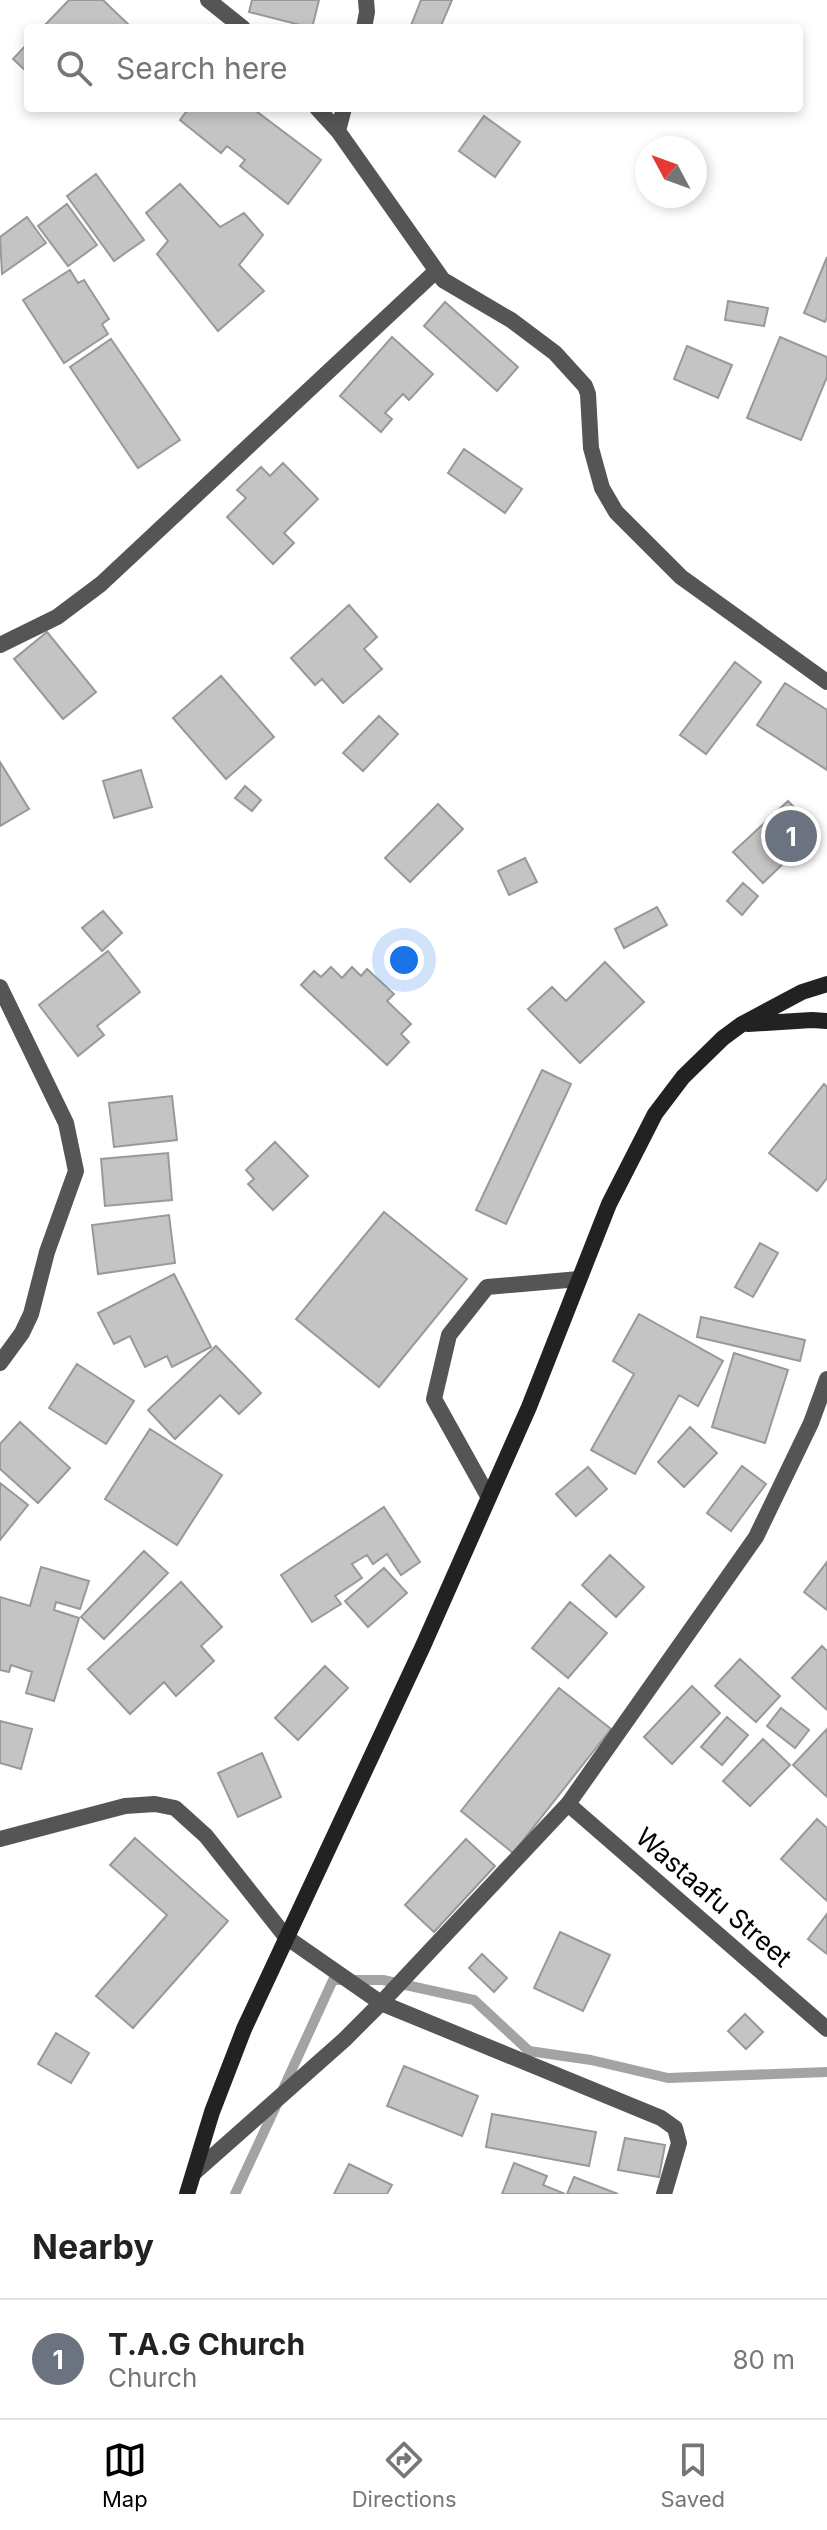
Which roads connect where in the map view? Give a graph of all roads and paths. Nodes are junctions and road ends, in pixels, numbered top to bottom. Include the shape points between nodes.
1 (208, 0) edge
2 (366, 0) edge
3 (238, 24) edge
4 (365, 24) edge
5 (321, 112) edge
6 (343, 112) edge
7 (338, 131) junction
8 (435, 272) junction
9 (0, 645) edge
10 (827, 682) edge
11 (827, 984) edge
12 (0, 987) edge
13 (827, 1021) edge
14 (742, 1024) junction
15 (579, 1279) junction
16 (0, 1363) edge
17 (827, 1379) edge
18 (488, 1496) junction
19 (568, 1804) junction
20 (0, 1839) edge
21 (286, 1937) junction
22 (381, 2003) junction
23 (827, 2029) edge
24 (195, 2172) junction
25 (187, 2194) edge
26 (664, 2194) edge

1 - 3 street
2 - 4 street
5 - 7 street
6 - 7 street
7 - 8 street
8 - 9 street via 101,584 57,617
8 - 10 street via 555,353 585,386 591,448 602,488 616,512 681,577
11 - 14 street
12 - 16 street via 66,1123 76,1171 31,1314
13 - 14 street
14 - 15 street via 683,1077 655,1114 609,1204
15 - 18 street
15 - 18 street via 487,1287 449,1335 434,1399
17 - 19 street via 756,1537
18 - 21 street
19 - 22 street
19 - 23 street, Wastaafu Street
20 - 21 street via 125,1806 175,1808 206,1836
21 - 22 street
21 - 24 street via 244,2029
22 - 24 street
22 - 26 street via 661,2118 675,2128 679,2143
24 - 25 street

